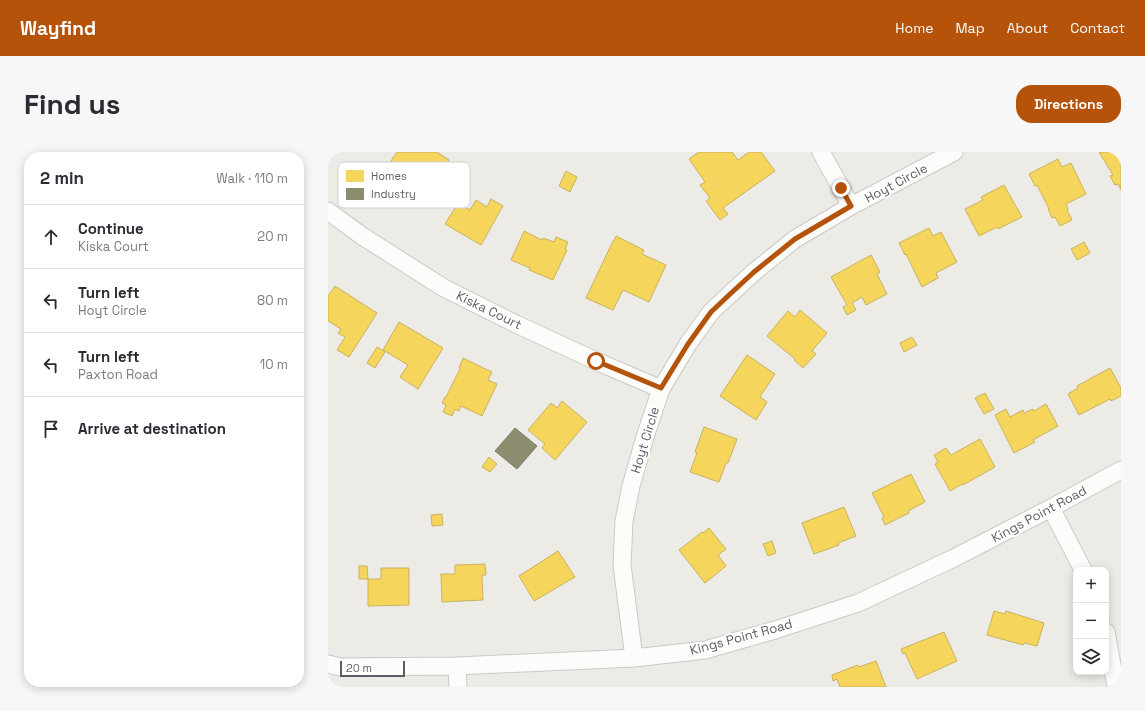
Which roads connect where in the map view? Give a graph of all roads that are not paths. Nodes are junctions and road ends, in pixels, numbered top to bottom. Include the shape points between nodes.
1 (821, 152) edge
2 (954, 152) edge
3 (851, 206) junction
4 (328, 211) edge
5 (661, 388) junction
6 (1121, 470) edge
7 (1051, 508) junction
8 (1081, 567) edge
9 (1107, 639) edge
10 (634, 658) junction
11 (328, 664) edge
12 (457, 666) junction
13 (458, 687) edge
14 (1116, 687) edge

1 - 3 street
2 - 3 street, Hoyt Circle
3 - 5 street, Hoyt Circle via 795,239 711,312
4 - 5 street, Kiska Court via 362,236 444,288 596,361
5 - 10 street, Hoyt Circle via 631,486 624,521 622,565
6 - 7 street, Kings Point Road
7 - 8 street
7 - 10 street, Kings Point Road via 858,604 705,650
9 - 14 street
10 - 12 street, Kings Point Road
11 - 12 street, Kings Point Road via 340,668
12 - 13 street

